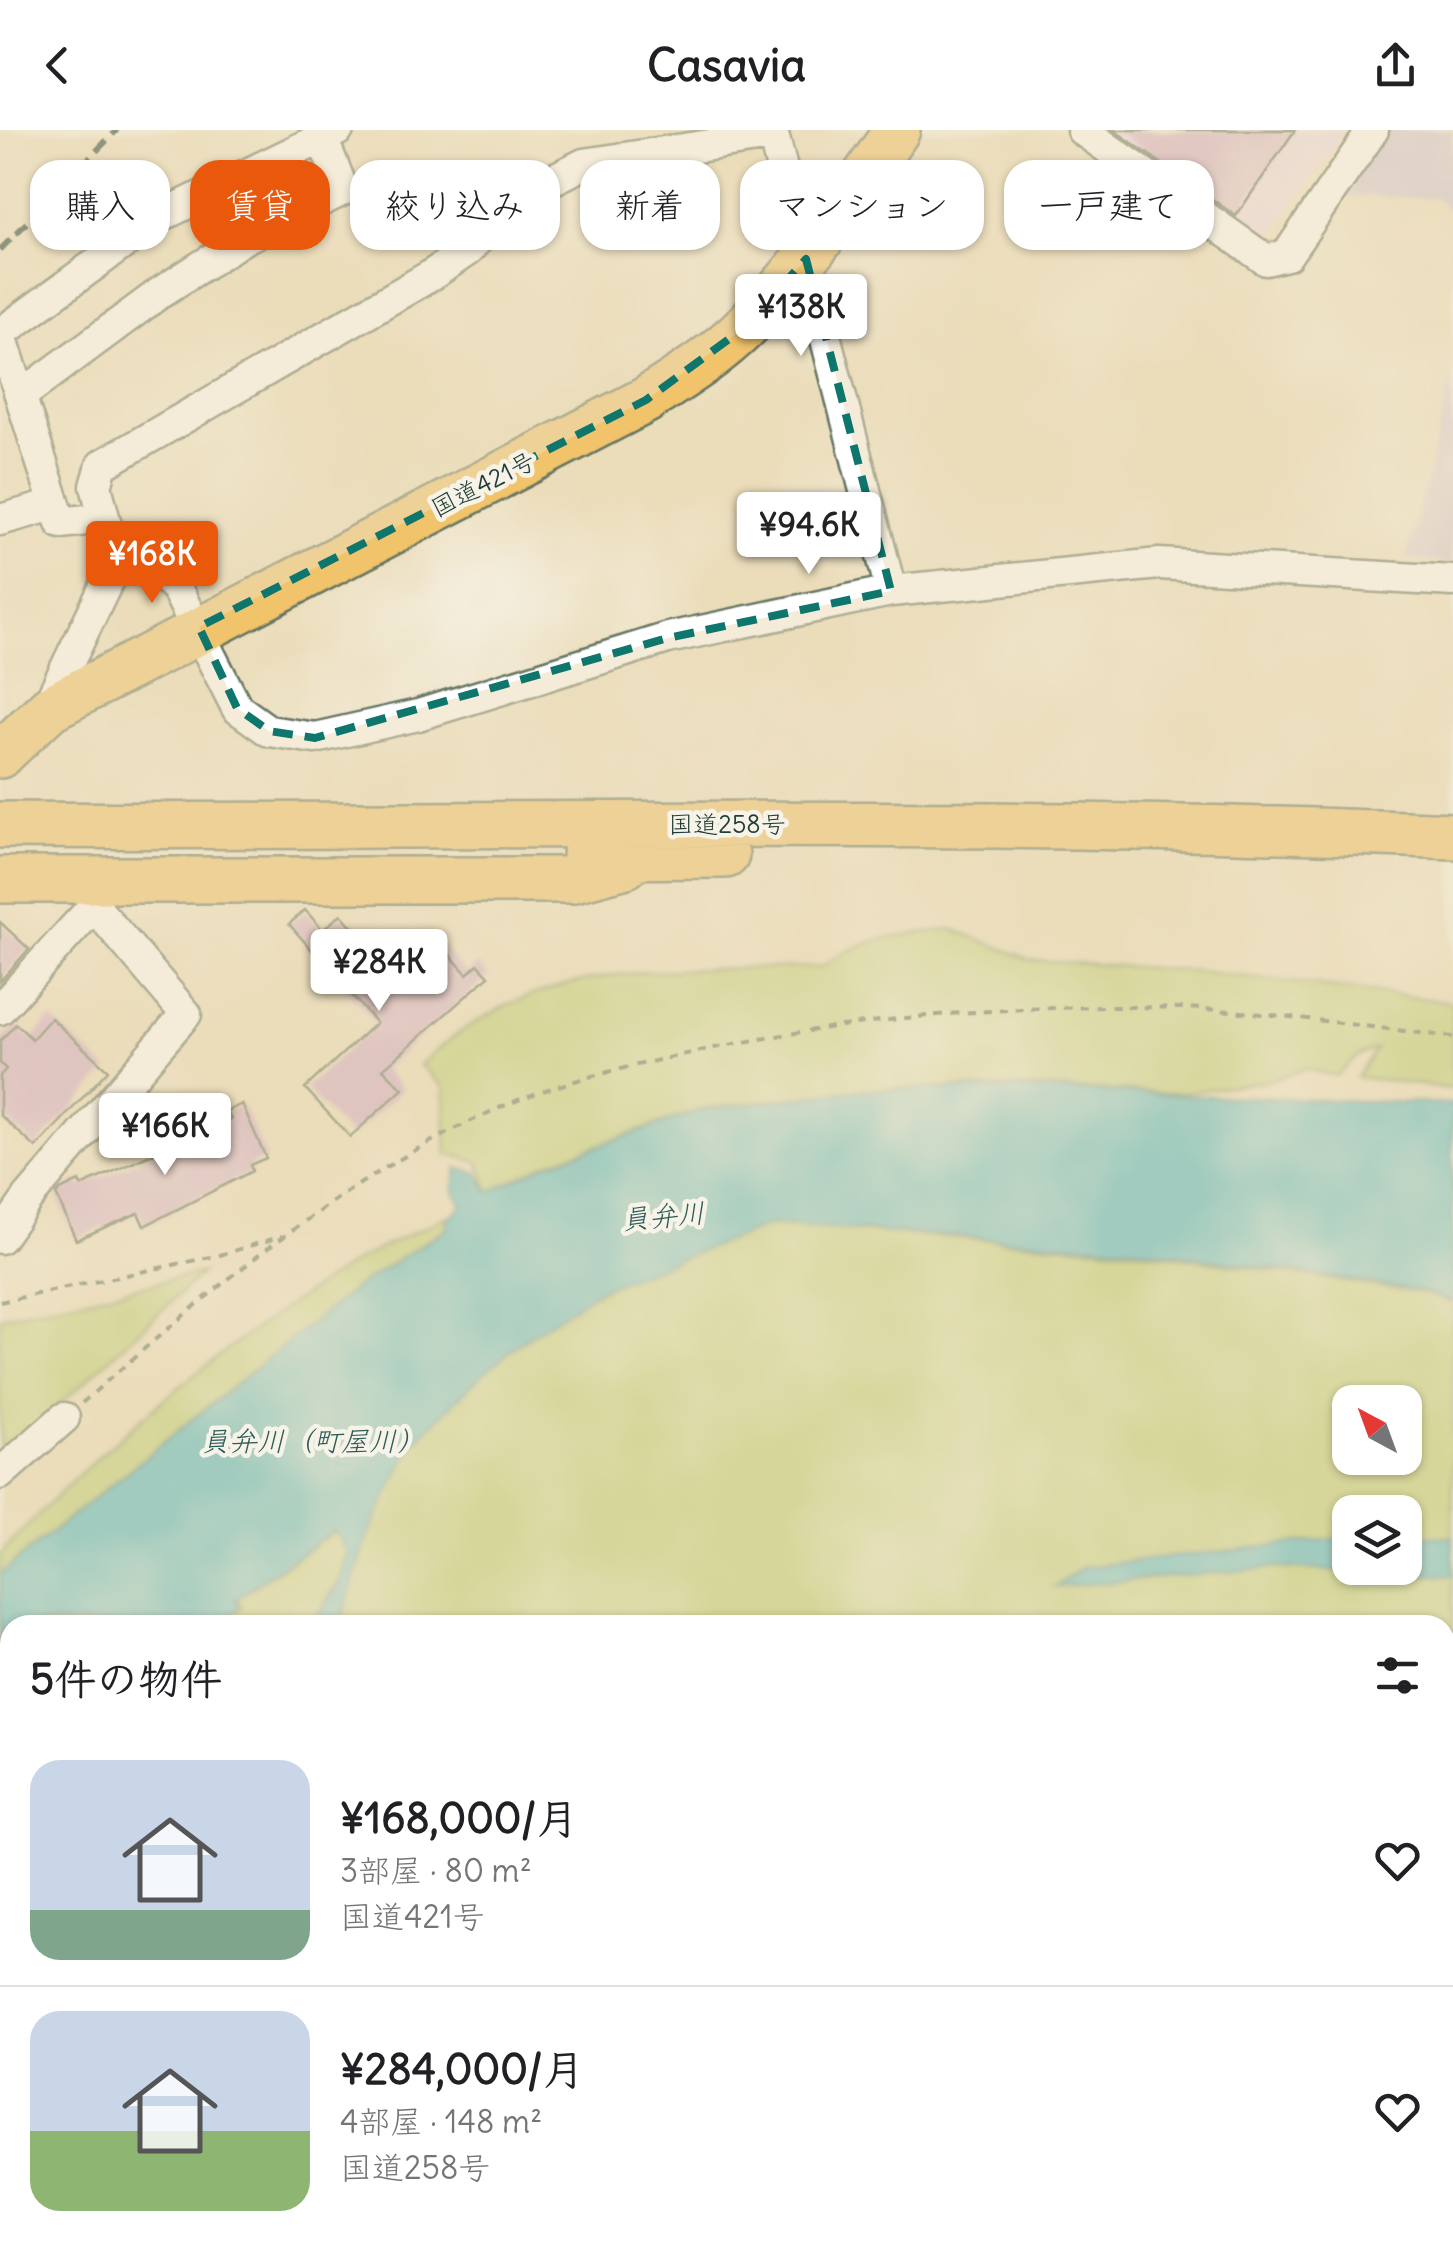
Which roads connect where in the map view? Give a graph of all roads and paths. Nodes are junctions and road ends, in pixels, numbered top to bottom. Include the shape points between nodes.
1 (898, 130) edge
2 (1082, 130) edge
3 (1373, 130) edge
4 (771, 133) edge
5 (330, 135) edge
6 (291, 141) edge
7 (806, 259) junction
8 (0, 333) edge
9 (22, 396) junction
10 (54, 505) junction
11 (104, 518) junction
12 (0, 520) edge
13 (116, 564) junction
14 (1453, 580) edge
15 (891, 591) junction
16 (198, 627) junction
17 (50, 708) junction
18 (0, 727) edge
19 (0, 754) edge
20 (0, 800) edge
21 (781, 824) junction
22 (0, 825) edge
23 (1453, 836) edge
24 (0, 854) edge
25 (656, 856) junction
26 (1453, 861) edge
27 (0, 880) edge
28 (94, 892) junction
29 (0, 1010) edge
30 (1453, 1037) edge
31 (285, 1235) junction
32 (0, 1238) edge
33 (0, 1302) edge
34 (64, 1418) joint
35 (0, 1474) edge

1 - 7 highway, 国道421号
2 - 3 street via 1266,260 1287,254
4 - 7 street
4 - 11 street via 584,164 537,184 513,198 468,250 430,276 102,464 96,486
5 - 6 street
5 - 9 street via 343,190 245,238
6 - 8 street via 161,216
7 - 15 street
7 - 16 highway, 国道421号 via 744,328 646,400
8 - 9 street
9 - 10 street
10 - 11 street via 61,523
10 - 12 street
11 - 13 street
13 - 16 street via 151,566 164,574
13 - 17 street
14 - 15 street via 1159,564
15 - 16 street via 668,638 418,715 315,738 269,730 237,708
16 - 17 highway, 国道421号
17 - 18 street
17 - 19 highway, 国道421号
20 - 21 highway via 678,805
21 - 22 highway, 国道258号
21 - 23 highway, 国道258号 via 1207,826
24 - 25 highway, 国道258号
25 - 26 highway, 国道258号 via 954,851
25 - 28 highway via 570,880
27 - 28 highway
28 - 29 street
28 - 32 street via 186,1014
30 - 31 path via 1187,1008 1038,1006 867,1020 576,1078 486,1113
31 - 33 path
31 - 34 path
34 - 35 street

